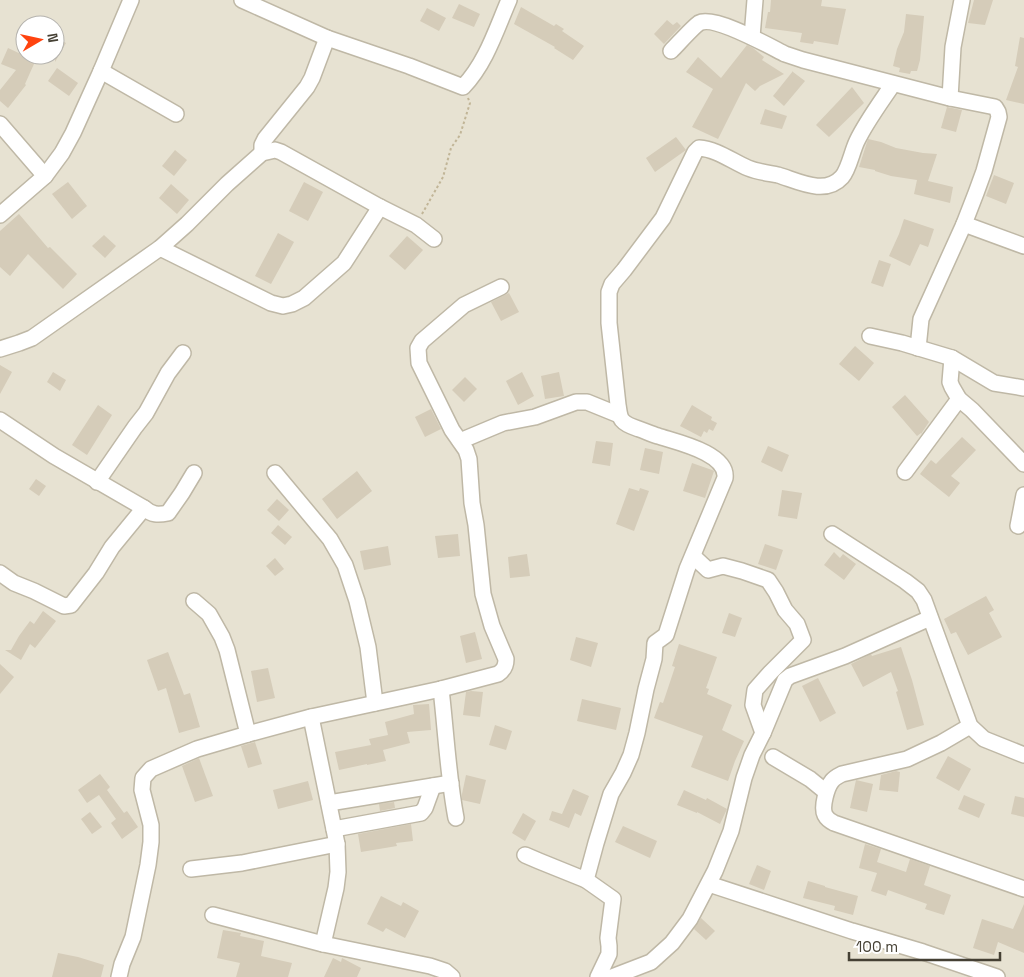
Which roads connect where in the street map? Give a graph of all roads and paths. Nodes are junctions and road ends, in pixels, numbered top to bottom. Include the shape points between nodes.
1 (131, 0) edge
2 (242, 0) edge
3 (509, 0) edge
4 (754, 0) edge
5 (962, 0) edge
6 (752, 37) junction
7 (327, 38) junction
8 (671, 50) dead end
9 (101, 71) junction
10 (893, 84) junction
11 (463, 87) junction
12 (950, 98) junction
13 (176, 114) dead end
14 (0, 124) edge
15 (262, 153) junction
16 (46, 176) junction
17 (380, 206) junction
18 (0, 215) edge
19 (964, 224) junction
20 (416, 225) junction
21 (434, 239) dead end
22 (1024, 246) edge
23 (160, 248) junction
24 (501, 287) dead end
25 (870, 336) dead end
26 (918, 348) junction
27 (0, 349) edge
28 (183, 353) dead end
29 (952, 358) junction
30 (1024, 388) edge
31 (959, 399) junction
32 (619, 414) junction
33 (0, 420) edge
34 (460, 441) junction
35 (1024, 464) edge
36 (905, 472) dead end
37 (194, 473) dead end
38 (275, 473) dead end
39 (97, 482) junction
40 (1024, 495) edge
41 (144, 508) junction
42 (1018, 526) dead end
43 (832, 534) dead end
44 (692, 556) junction
45 (0, 573) edge
46 (194, 601) dead end
47 (930, 618) junction
48 (441, 689) junction
49 (376, 703) junction
50 (311, 717) junction
51 (970, 726) junction
52 (763, 733) junction
53 (248, 734) junction
54 (1024, 755) edge
55 (773, 757) dead end
56 (451, 782) junction
57 (433, 786) junction
58 (826, 792) junction
59 (329, 803) junction
60 (456, 818) dead end
61 (334, 829) junction
62 (337, 844) junction
63 (525, 855) dead end
64 (191, 869) dead end
65 (586, 880) junction
66 (709, 884) junction
67 (1024, 889) edge
68 (213, 916) dead end
69 (322, 944) junction
70 (605, 973) edge
71 (119, 977) edge
72 (452, 977) edge
73 (997, 977) edge

1 - 9 street
2 - 7 street
3 - 11 street via 485,56
4 - 6 street
5 - 12 street via 952,47
6 - 8 street via 704,21
6 - 10 street via 787,55
7 - 11 street
7 - 15 street via 307,87 265,139
9 - 13 street
9 - 16 street via 73,133
10 - 12 street
10 - 32 street via 858,140 847,170 842,177 825,186 750,169 705,148 695,152 663,218 609,292
11 - 20 path via 470,103 460,135 451,148 443,177
12 - 19 street via 995,107 999,117 984,171
14 - 16 street
15 - 17 street via 281,152
15 - 23 street
16 - 18 street
17 - 20 street
17 - 23 street via 344,263 304,298 283,306
19 - 22 street
19 - 26 street via 923,313
20 - 21 street
23 - 27 street via 32,338
24 - 34 street via 464,305 418,348 419,363
25 - 26 street
26 - 29 street
28 - 39 street
29 - 30 street via 994,383
29 - 31 street via 950,382
31 - 35 street
31 - 36 street
32 - 34 street via 581,401 535,417 503,422
32 - 44 street via 626,424 686,444 712,456 724,468 725,478
33 - 39 street
34 - 48 street via 469,459 483,594 506,665 498,674
37 - 41 street via 168,513 158,515
38 - 49 street via 330,539 346,565 368,647
39 - 41 street
40 - 42 street
41 - 45 street via 71,605 64,606
43 - 47 street via 918,591
44 - 52 street via 708,570 723,566 768,580 804,640 755,690 753,704
44 - 65 street via 666,635 655,643 631,755 611,794
46 - 53 street via 210,614 222,637
47 - 51 street
47 - 52 street via 845,656 790,676 785,680
48 - 49 street
48 - 56 street
49 - 50 street
50 - 53 street
50 - 59 street
51 - 54 street via 984,739
51 - 58 street via 907,759 842,774 832,780
52 - 66 street via 752,755 731,830
53 - 71 street via 196,749 151,769 143,778 151,842 133,937
55 - 58 street
56 - 57 street
56 - 60 street
57 - 59 street
57 - 61 street via 421,813
58 - 67 street via 824,811 829,820
59 - 61 street
61 - 62 street
62 - 64 street via 242,863
62 - 69 street via 336,888
63 - 65 street
65 - 70 street via 613,899
66 - 70 street via 690,919 672,943 651,962
66 - 73 street
68 - 69 street
69 - 72 street via 430,966

